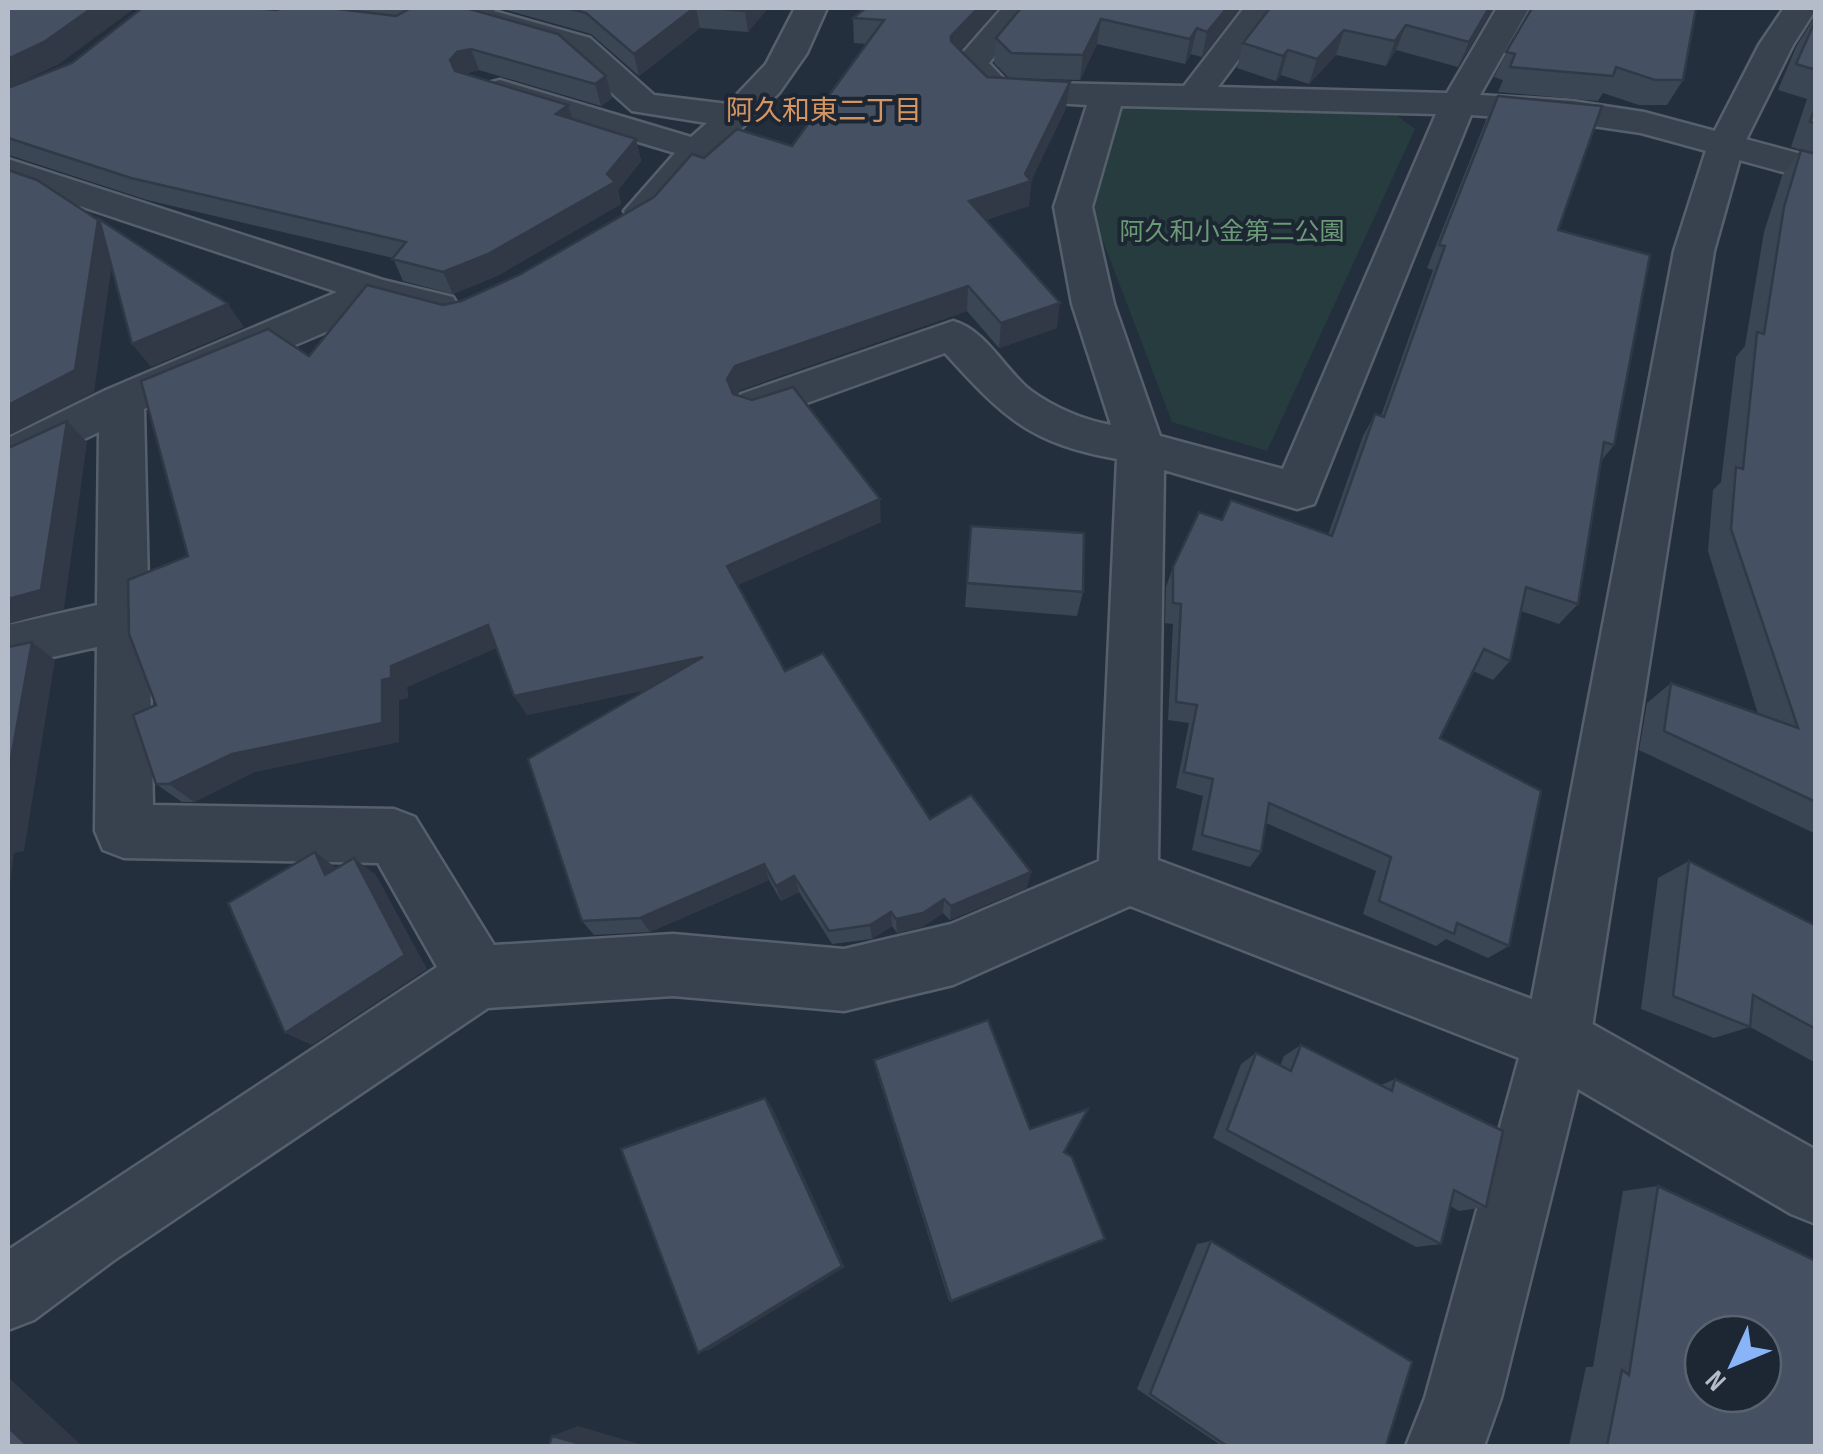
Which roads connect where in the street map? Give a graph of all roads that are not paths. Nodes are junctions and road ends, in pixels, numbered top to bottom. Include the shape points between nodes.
1 (480, 8) edge
2 (812, 8) edge
3 (1019, 8) edge
4 (1260, 8) edge
5 (1513, 8) edge
6 (1800, 8) edge
7 (478, 84) edge
8 (1108, 95) junction
9 (1195, 96) junction
10 (1458, 104) junction
11 (738, 116) junction
12 (1726, 144) junction
13 (698, 149) junction
14 (8, 170) edge
15 (1816, 170) edge
16 (613, 230) edge
17 (372, 290) junction
18 (470, 306) edge
19 (122, 401) junction
20 (756, 404) edge
21 (1141, 447) junction
22 (8, 458) edge
23 (123, 620) junction
24 (8, 646) edge
25 (1128, 877) junction
26 (478, 978) junction
27 (1557, 1040) junction
28 (1816, 1190) edge
29 (8, 1294) edge
30 (1445, 1446) edge

1 - 11 street via 473,15 578,45 644,104
2 - 11 street via 798,47
3 - 8 street via 970,64 998,92
4 - 9 street
5 - 10 street
6 - 12 street
7 - 13 street
8 - 9 street
8 - 21 street via 1073,207 1093,304
9 - 10 street
10 - 12 street via 1572,112
10 - 21 street via 1297,492
11 - 13 street
12 - 15 street
12 - 27 street via 1694,252
13 - 16 street via 644,210
14 - 17 street
17 - 18 street via 456,312
17 - 19 street via 332,314
19 - 22 street
19 - 23 street
20 - 21 street via 953,334 1015,402 1075,435
21 - 25 street
23 - 24 street
23 - 26 street via 124,831 394,836
25 - 26 street via 953,954 844,980 673,965
25 - 27 street
26 - 29 street
27 - 28 street
27 - 30 street

